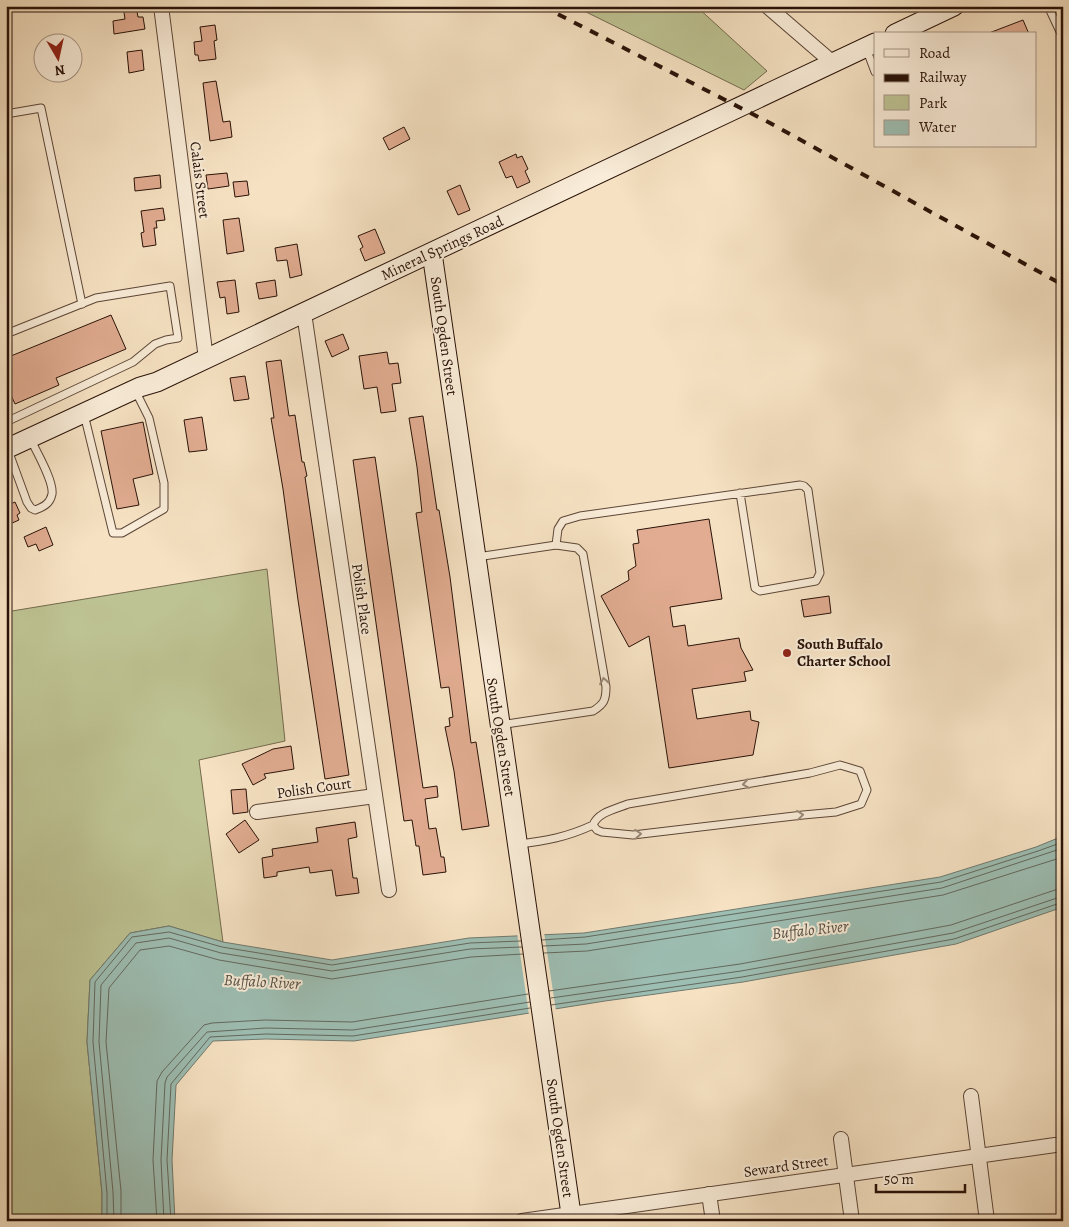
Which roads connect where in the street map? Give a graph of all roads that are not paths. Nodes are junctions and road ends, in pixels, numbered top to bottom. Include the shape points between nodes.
1 (161, 6) edge
2 (767, 6) edge
3 (954, 6) edge
4 (1048, 6) edge
5 (899, 32) edge
6 (1063, 38) edge
7 (870, 45) edge
8 (833, 63) junction
9 (874, 67) edge
10 (6, 114) edge
11 (432, 253) junction
12 (82, 304) junction
13 (304, 313) junction
14 (6, 334) edge
15 (206, 359) junction
16 (134, 390) junction
17 (84, 413) junction
18 (6, 422) edge
19 (30, 438) junction
20 (7, 449) edge
21 (740, 493) junction
22 (556, 545) junction
23 (475, 557) junction
24 (500, 725) junction
25 (375, 796) junction
26 (258, 812) dead end
27 (593, 825) junction
28 (518, 844) junction
29 (389, 890) dead end
30 (971, 1096) dead end
31 (841, 1139) dead end
32 (1055, 1144) dead end
33 (978, 1155) junction
34 (845, 1174) junction
35 (709, 1194) junction
36 (571, 1217) edge
37 (522, 1221) edge
38 (713, 1221) edge
39 (852, 1221) edge
40 (987, 1221) edge

1 - 15 street, Calais Street
2 - 8 street
3 - 5 street
4 - 6 lane
7 - 8 street, Mineral Springs Road
7 - 9 lane
8 - 11 street, Mineral Springs Road
10 - 12 lane via 41,108
11 - 13 street, Mineral Springs Road
11 - 23 street, South Ogden Street
12 - 14 lane
12 - 18 lane via 96,298 170,286 178,338 156,344 133,362
13 - 15 street, Mineral Springs Road
13 - 25 street, Polish Place
15 - 16 street, Mineral Springs Road
16 - 17 street, Mineral Springs Road
16 - 17 lane via 149,418 164,484 164,510 122,533 113,533
17 - 19 street, Mineral Springs Road
19 - 20 street, Mineral Springs Road
19 - 20 lane via 52,485 52,494 44,507 31,508
21 - 21 lane via 804,486 808,490 820,573 816,581 760,591 755,588
21 - 22 lane via 562,521
22 - 23 lane
24 -> 22 lane via 593,711 603,705 606,698 582,554 577,548
23 - 24 street, South Ogden Street
24 - 28 street, South Ogden Street
25 - 26 street, Polish Court
25 - 29 street, Polish Place
27 -> 27 lane via 602,832 633,835 836,812 861,804 866,790 860,771 840,765 628,804 602,814
27 - 28 lane via 562,838
28 - 36 street, South Ogden Street
30 - 33 street
31 - 34 street
32 - 33 street, Seward Street
33 - 34 street, Seward Street
33 - 40 street
34 - 35 street, Seward Street
34 - 39 street
35 - 36 street, Seward Street
35 - 38 street
36 - 37 street, Seward Street

